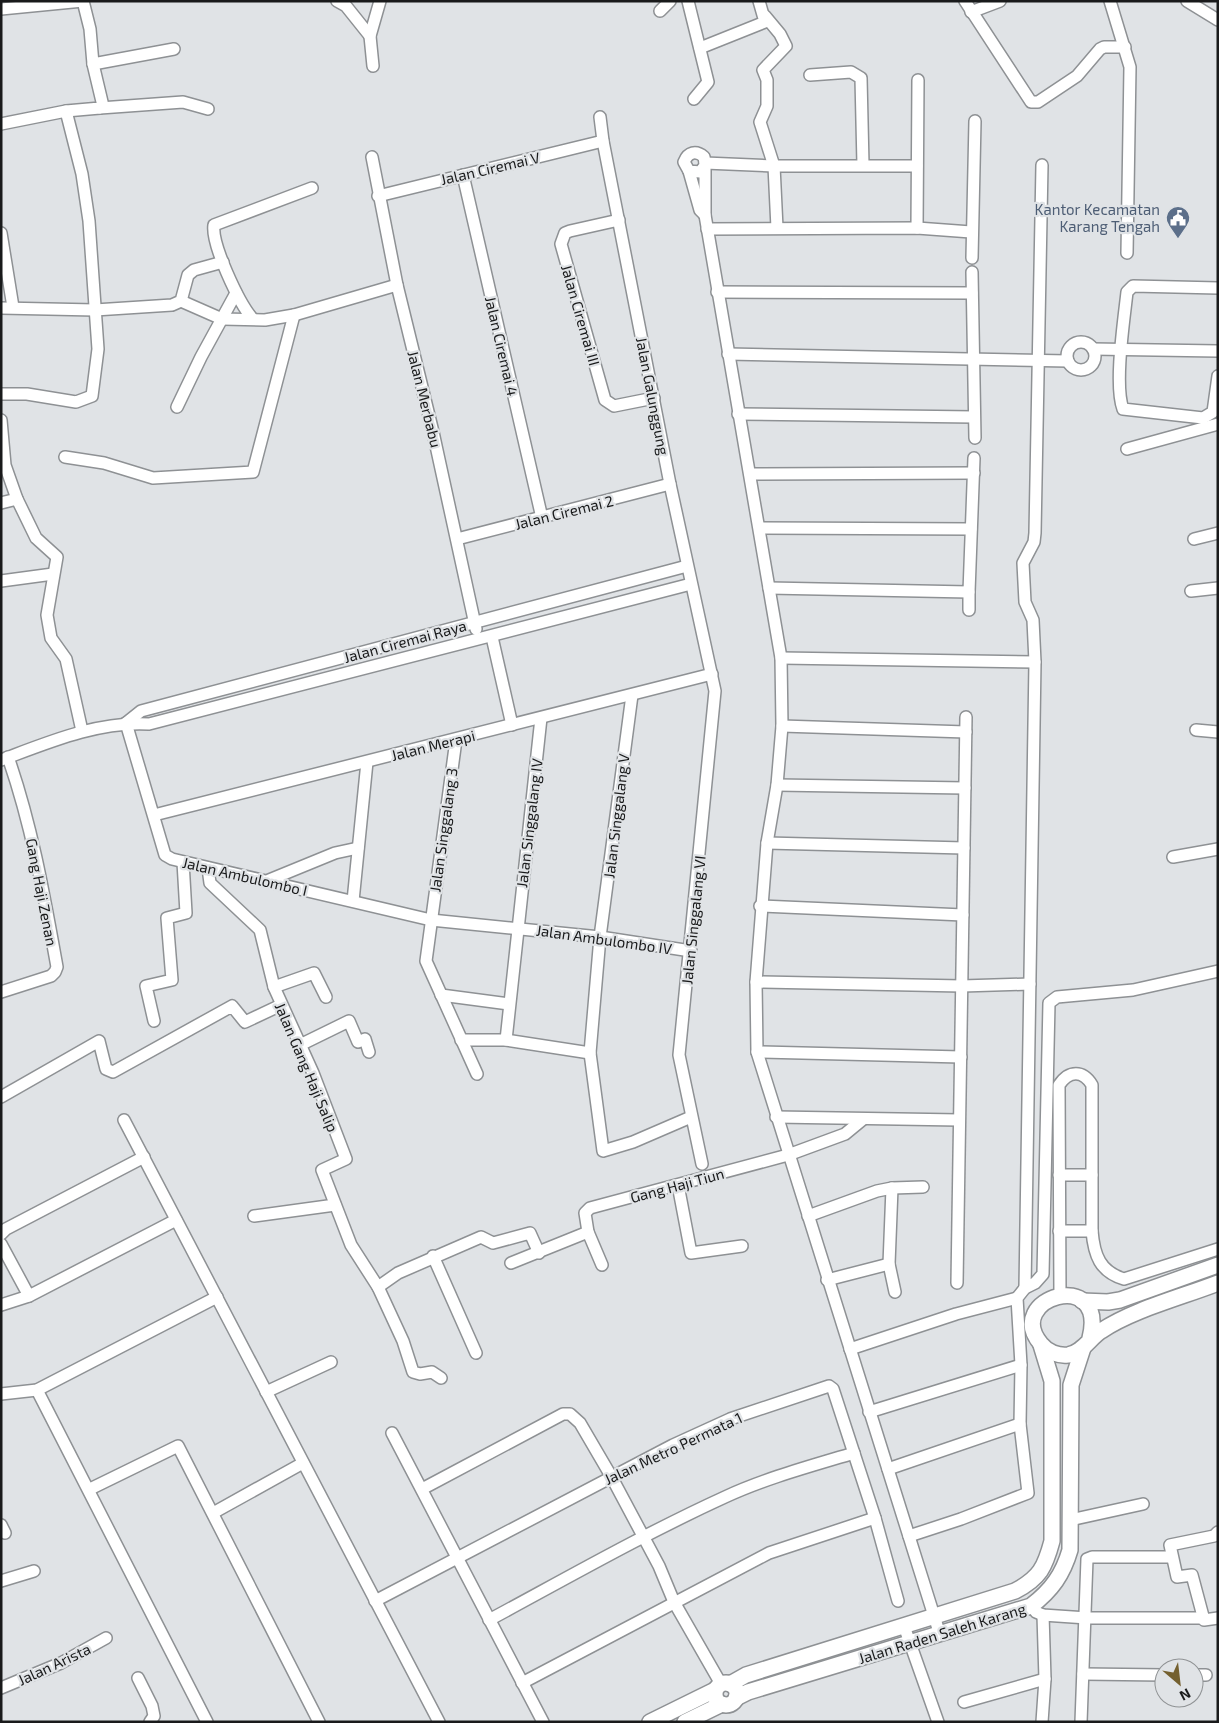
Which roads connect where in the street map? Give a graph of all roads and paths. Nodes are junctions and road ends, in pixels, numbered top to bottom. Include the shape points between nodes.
1 (83, 1) edge
2 (337, 1) edge
3 (380, 1) edge
4 (670, 1) edge
5 (688, 1) edge
6 (759, 1) edge
7 (965, 1) edge
8 (1000, 1) edge
9 (1110, 1) edge
10 (1187, 1) edge
11 (1, 9) edge
12 (660, 11) dead end
13 (971, 12) junction
14 (765, 16) junction
15 (1218, 20) edge
16 (370, 36) junction
17 (1125, 47) junction
18 (700, 48) junction
19 (174, 49) dead end
20 (93, 64) junction
21 (373, 66) dead end
22 (810, 75) dead end
23 (918, 80) dead end
24 (694, 99) dead end
25 (100, 108) junction
26 (208, 109) dead end
27 (66, 111) junction
28 (600, 117) dead end
29 (975, 121) dead end
30 (1, 124) edge
31 (603, 142) junction
32 (372, 158) dead end
33 (704, 165) junction
34 (863, 165) junction
35 (1042, 165) dead end
36 (774, 166) junction
37 (917, 166) junction
38 (689, 171) junction
39 (462, 174) junction
40 (312, 188) dead end
41 (378, 196) junction
42 (705, 215) junction
43 (619, 220) junction
44 (777, 228) junction
45 (917, 228) junction
46 (707, 229) junction
47 (971, 232) junction
48 (1, 233) edge
49 (2, 247) edge
50 (1127, 253) dead end
51 (972, 258) dead end
52 (223, 262) junction
53 (972, 272) dead end
54 (397, 285) junction
55 (1218, 288) edge
56 (717, 292) junction
57 (972, 292) junction
58 (236, 293) junction
59 (181, 301) junction
60 (7, 308) edge
61 (95, 310) junction
62 (294, 315) junction
63 (252, 318) junction
64 (222, 319) junction
65 (1093, 349) junction
66 (1121, 350) junction
67 (1218, 351) edge
68 (728, 354) junction
69 (973, 359) junction
70 (1068, 361) junction
71 (1038, 362) junction
72 (1218, 376) edge
73 (1, 394) edge
74 (654, 398) junction
75 (177, 407) dead end
76 (738, 414) junction
77 (974, 417) junction
78 (1, 420) edge
79 (1218, 424) edge
80 (975, 438) dead end
81 (1126, 449) dead end
82 (65, 457) dead end
83 (974, 458) dead end
84 (974, 473) junction
85 (750, 474) junction
86 (670, 484) junction
87 (17, 498) junction
88 (1, 503) edge
89 (542, 518) junction
90 (760, 528) junction
91 (971, 529) junction
92 (1218, 533) edge
93 (457, 539) junction
94 (1194, 539) dead end
95 (687, 566) junction
96 (53, 574) junction
97 (1, 581) edge
98 (691, 584) junction
99 (769, 588) junction
100 (1218, 588) edge
101 (1191, 590) dead end
102 (969, 592) junction
103 (582, 594) junction
104 (969, 610) dead end
105 (587, 611) junction
106 (475, 623) junction
107 (492, 637) junction
108 (479, 640) junction
109 (353, 655) junction
110 (781, 658) junction
111 (1034, 662) junction
112 (356, 670) junction
113 (712, 674) junction
114 (632, 696) junction
115 (541, 718) junction
116 (966, 718) dead end
117 (126, 723) junction
118 (512, 725) junction
119 (782, 726) junction
120 (1196, 730) dead end
121 (82, 731) junction
122 (966, 732) junction
123 (1218, 732) edge
124 (456, 740) junction
125 (4, 759) edge
126 (367, 762) junction
127 (777, 786) junction
128 (965, 788) junction
129 (154, 815) junction
130 (767, 843) junction
131 (358, 848) junction
132 (964, 848) junction
133 (1218, 849) edge
134 (1172, 857) dead end
135 (184, 862) junction
136 (208, 868) junction
137 (269, 880) junction
138 (353, 901) junction
139 (760, 906) junction
140 (963, 915) junction
141 (431, 920) junction
142 (516, 928) junction
143 (600, 937) junction
144 (691, 951) junction
145 (1218, 972) edge
146 (756, 982) junction
147 (1030, 984) junction
148 (962, 986) junction
149 (274, 988) junction
150 (1, 992) edge
151 (441, 995) junction
152 (326, 997) dead end
153 (509, 1004) junction
154 (281, 1005) junction
155 (154, 1021) dead end
156 (461, 1040) junction
157 (506, 1040) junction
158 (300, 1045) junction
159 (369, 1052) dead end
160 (757, 1052) junction
161 (590, 1053) junction
162 (960, 1057) junction
163 (477, 1074) dead end
164 (1, 1097) edge
165 (691, 1117) junction
166 (776, 1117) junction
167 (124, 1120) dead end
168 (862, 1120) junction
169 (959, 1120) junction
170 (788, 1155) junction
171 (144, 1157) junction
172 (702, 1164) dead end
173 (1059, 1175) junction
174 (1092, 1175) junction
175 (678, 1185) junction
176 (923, 1187) dead end
177 (892, 1188) junction
178 (336, 1205) junction
179 (254, 1216) dead end
180 (808, 1216) junction
181 (176, 1220) junction
182 (1059, 1231) junction
183 (1092, 1231) junction
184 (588, 1232) junction
185 (1, 1234) edge
186 (1, 1244) edge
187 (742, 1246) dead end
188 (1218, 1249) edge
189 (539, 1253) junction
190 (434, 1256) junction
191 (511, 1263) dead end
192 (889, 1264) junction
193 (602, 1265) dead end
194 (1218, 1265) edge
195 (827, 1280) junction
196 (956, 1283) dead end
197 (1218, 1283) edge
198 (378, 1287) junction
199 (1024, 1288) junction
200 (895, 1292) dead end
201 (1060, 1295) junction
202 (29, 1296) junction
203 (217, 1296) junction
204 (1017, 1298) junction
205 (1082, 1300) junction
206 (1, 1305) edge
207 (1086, 1343) junction
208 (1041, 1345) junction
209 (850, 1349) junction
210 (476, 1353) dead end
211 (331, 1362) dead end
212 (1021, 1366) junction
213 (441, 1378) dead end
214 (38, 1390) junction
215 (266, 1392) junction
216 (1, 1394) edge
217 (868, 1412) junction
218 (1020, 1424) junction
219 (392, 1433) dead end
220 (854, 1453) junction
221 (303, 1463) junction
222 (888, 1469) junction
223 (611, 1476) junction
224 (90, 1489) junction
225 (422, 1489) junction
226 (1143, 1504) dead end
227 (213, 1513) junction
228 (875, 1518) junction
229 (1070, 1520) junction
230 (1218, 1532) edge
231 (909, 1536) junction
232 (643, 1537) junction
233 (1169, 1557) dead end
234 (457, 1558) junction
235 (34, 1571) dead end
236 (1, 1581) edge
237 (375, 1601) junction
238 (898, 1601) dead end
239 (674, 1602) junction
240 (1037, 1611) junction
241 (934, 1617) junction
242 (1087, 1618) junction
243 (1200, 1618) dead end
244 (1218, 1618) edge
245 (489, 1620) junction
246 (904, 1626) junction
247 (940, 1635) junction
248 (106, 1638) dead end
249 (909, 1644) junction
250 (1083, 1674) junction
251 (1154, 1675) edge
252 (138, 1678) dead end
253 (1045, 1679) junction
254 (522, 1684) junction
255 (722, 1686) junction
256 (1, 1688) edge
257 (736, 1698) junction
258 (964, 1702) dead end
259 (722, 1704) junction
260 (150, 1722) edge
261 (207, 1722) edge
262 (319, 1722) edge
263 (439, 1722) edge
264 (543, 1722) edge
265 (650, 1722) edge
266 (685, 1722) edge
267 (938, 1722) edge
268 (1042, 1722) edge
269 (1081, 1722) edge

1 - 11 street
1 - 20 street
2 - 16 street via 346,6
3 - 16 street
4 - 12 street
5 - 18 street
6 - 14 street
7 - 13 street
8 - 13 street
9 - 17 street
10 - 15 street
13 - 17 street via 1027,99 1035,103 1077,76 1100,49
14 - 18 street via 762,25
14 - 36 street via 786,46 763,70 767,80 767,106 760,122
16 - 21 street
17 - 50 street via 1130,67
18 - 24 street via 708,82
19 - 20 street
20 - 25 street via 103,106
22 - 34 street via 851,72 861,78
23 - 37 street
25 - 26 street via 183,102
25 - 27 street
27 - 30 street
27 - 61 street via 86,199
28 - 31 street, Jalan Galunggung
29 - 47 street
31 - 39 street, Jalan Ciremai V
31 - 43 street, Jalan Galunggung
32 - 41 street, Jalan Merbabu
33 - 36 street
33 - 38 street via 700,172
33 - 38 street via 700,154 690,153 684,162
33 - 42 street
34 - 36 street
34 - 37 street
35 - 71 street
36 - 44 street
37 - 45 street
38 - 42 street via 700,210
39 - 41 street, Jalan Ciremai V
39 - 89 street, Jalan Ciremai 4
40 - 52 street via 214,225
41 - 54 street, Jalan Merbabu
42 - 46 street
43 - 74 street, Jalan Galunggung
43 - 74 street, Jalan Ciremai III via 565,233 561,244 606,400 614,406
44 - 45 street
44 - 46 street
45 - 47 street
46 - 56 street
47 - 51 street
48 - 49 street
49 - 60 street
52 - 58 street
52 - 59 street via 194,270 188,275
53 - 57 street
54 - 62 street
54 - 93 street, Jalan Merbabu
55 - 66 street via 1133,286 1127,292
56 - 57 street
56 - 68 street
57 - 69 street
58 - 63 street
58 - 64 street
59 - 61 street via 172,305
59 - 64 street
60 - 61 street
61 - 73 street via 98,348 92,396 76,402 27,394
62 - 63 street via 265,320
62 - 82 street via 252,472 154,478 104,463
63 - 64 street
64 - 75 street
65 - 66 street
65 - 70 street via 1087,343 1071,345 1067,352
65 - 70 street via 1095,356 1087,368 1079,370
66 - 67 street
66 - 72 street via 1120,401 1123,409 1203,418 1213,412
68 - 69 street
68 - 76 street
69 - 71 street
69 - 77 street
70 - 71 street
71 - 111 street via 1035,533 1023,563 1025,602 1033,620
74 - 86 street, Jalan Galunggung
76 - 77 street
76 - 85 street
77 - 80 street
78 - 87 street via 5,465
79 - 81 street
83 - 84 street
84 - 85 street
84 - 91 street
85 - 90 street
86 - 89 street, Jalan Ciremai 2
86 - 95 street, Jalan Galunggung
87 - 88 street
87 - 96 street via 36,538 57,557
89 - 93 street, Jalan Ciremai 2
90 - 91 street
90 - 99 street
91 - 102 street
92 - 94 street
93 - 106 street, Jalan Merbabu
95 - 98 street, Jalan Galunggung
95 - 103 street, Jalan Ciremai Raya
96 - 97 street
96 - 121 street via 46,615 51,638 66,659
98 - 105 street, Jalan Ciremai Raya
98 - 113 street, Jalan Galunggung
99 - 102 street
99 - 110 street
100 - 101 street
102 - 104 street
103 - 105 street
103 - 106 street, Jalan Ciremai Raya
105 - 107 street, Jalan Ciremai Raya
106 - 108 street, Jalan Merbabu
106 - 109 street, Jalan Ciremai Raya
107 - 108 street, Jalan Ciremai Raya
107 - 118 street
108 - 112 street, Jalan Ciremai Raya
109 - 112 street
109 - 117 street, Jalan Ciremai Raya via 141,711
110 - 111 street
110 - 119 street
111 - 147 street
112 - 117 street, Jalan Ciremai Raya via 149,724
113 - 114 street, Jalan Merapi
113 - 144 street, Jalan Singgalang VI via 715,691
114 - 115 street, Jalan Merapi
114 - 143 street, Jalan Singgalang V
115 - 118 street, Jalan Merapi
115 - 142 street, Jalan Singgalang IV
116 - 122 street
117 - 121 street, Jalan Ciremai Raya
117 - 129 street, Jalan Ambulombo I
118 - 124 street, Jalan Merapi
119 - 122 street
119 - 127 street
120 - 123 street
121 - 125 street, Jalan Ciremai Raya
122 - 128 street
124 - 126 street, Jalan Merapi
124 - 141 street, Jalan Singgalang 3
125 - 150 street, Gang Haji Zenan via 23,801 38,860 57,967 51,976
126 - 129 street, Jalan Merapi
126 - 131 street
127 - 128 street
127 - 130 street
128 - 132 street
129 - 135 street, Jalan Ambulombo I via 165,854
130 - 132 street
130 - 139 street
131 - 137 street via 335,853
131 - 138 street
132 - 140 street
133 - 134 street
135 - 136 street, Jalan Ambulombo I
135 - 155 street via 186,913 167,918 172,980 146,986
136 - 137 street, Jalan Ambulombo I
136 - 149 street, Jalan Gang Haji Salip via 210,883 260,930
137 - 138 street, Jalan Ambulombo I
138 - 141 street, Jalan Ambulombo I
139 - 140 street
139 - 146 street
140 - 148 street
141 - 142 street, Jalan Ambulombo I
141 - 151 street via 426,960
142 - 143 street, Jalan Ambulombo IV
142 - 153 street, Jalan Singgalang IV
143 - 144 street, Jalan Ambulombo IV
143 - 161 street, Jalan Singgalang V
144 - 165 street, Jalan Singgalang VI via 679,1055
145 - 199 street via 1133,990 1064,996 1050,1001 1043,1274
146 - 148 street
146 - 160 street
147 - 148 street
147 - 199 street
148 - 162 street
149 - 152 street via 314,973
149 - 154 street, Jalan Gang Haji Salip
151 - 153 street
151 - 156 street
153 - 157 street, Jalan Singgalang IV
154 - 158 street, Jalan Gang Haji Salip
154 - 164 street via 245,1022 232,1006 113,1072 106,1069 99,1041
156 - 157 street
156 - 163 street
157 - 161 street
158 - 159 street via 349,1021 358,1042 364,1039
158 - 178 street, Jalan Gang Haji Salip via 346,1159 322,1170
160 - 162 street
160 - 166 street
161 - 165 street, Jalan Singgalang V via 604,1151
162 - 169 street
165 - 172 street, Jalan Singgalang VI
166 - 168 street
166 - 170 street
167 - 171 street
168 - 169 street
168 - 170 street, Gang Haji Tiun via 845,1134
169 - 196 street
170 - 175 street, Gang Haji Tiun
170 - 180 street
171 - 181 street
171 - 185 street
173 - 174 street
173 - 174 street via 1059,1085 1071,1073 1080,1073 1092,1085
173 - 182 street
174 - 183 street
175 - 184 street, Gang Haji Tiun via 590,1208 586,1213
175 - 187 street via 691,1253
176 - 177 street
177 - 180 street
177 - 192 street
178 - 179 street
178 - 198 street, Jalan Gang Haji Salip via 351,1244
180 - 195 street
181 - 202 street
181 - 203 street
182 - 183 street
182 - 201 street
183 - 188 street via 1094,1249 1101,1265 1112,1276 1124,1279
184 - 189 street
184 - 193 street
186 - 202 street
189 - 190 street via 530,1232 493,1243 481,1237
189 - 191 street
190 - 198 street via 398,1273
190 - 210 street
192 - 195 street
192 - 200 street
194 - 205 main road via 1120,1300
195 - 209 street
197 - 207 main road via 1118,1321
198 - 213 street, Jalan Gang Haji Salip via 404,1341 413,1372 432,1372
199 - 204 street
201 - 205 main road
201 - 208 main road via 1047,1299 1033,1321 1034,1334
202 - 206 street
203 - 214 street
203 - 215 street
204 - 209 street via 956,1314
204 - 212 street
205 - 207 main road via 1091,1311 1094,1325
207 - 208 main road via 1069,1355 1054,1354
207 - 229 main road, Jalan Raden Saleh Karang via 1071,1385
208 - 241 main road, Jalan Raden Saleh Karang via 1052,1381 1052,1541 1047,1560 1030,1583
209 - 217 street
211 - 215 street
212 - 217 street
212 - 218 street
214 - 216 street
214 - 224 street
215 - 221 street
217 - 222 street
218 - 222 street
218 - 231 street via 1028,1493
219 - 225 street
220 - 223 street, Jalan Metro Permata 1 via 830,1386 730,1420
220 - 228 street, Jalan Metro Permata 1
220 - 232 street via 725,1497
221 - 227 street
221 - 237 street
222 - 231 street
223 - 225 street via 580,1423 570,1414 563,1414
223 - 232 street
223 - 234 street, Jalan Metro Permata 1
224 - 227 street via 178,1446
224 - 261 street
225 - 234 street
226 - 229 street
227 - 262 street
228 - 238 street, Jalan Metro Permata 1
228 - 239 street via 769,1553
229 - 240 main road, Jalan Raden Saleh Karang via 1070,1550 1063,1572
230 - 244 street via 1214,1536 1170,1545 1177,1577 1192,1576 1204,1620
231 - 241 street
232 - 239 street
232 - 245 street
233 - 242 street via 1089,1558 1086,1562
234 - 237 street, Jalan Metro Permata 1
234 - 245 street
235 - 236 street
237 - 263 street
239 - 254 street
239 - 255 street
240 - 242 street
240 - 247 main road, Jalan Raden Saleh Karang
240 - 253 street
241 - 246 main road, Jalan Raden Saleh Karang
241 - 247 street
242 - 243 street
242 - 250 street
245 - 254 street
246 - 249 street
246 - 255 main road, Jalan Raden Saleh Karang via 746,1675
247 - 249 main road, Jalan Raden Saleh Karang
248 - 256 street, Jalan Arista via 61,1663
249 - 257 main road, Jalan Raden Saleh Karang
249 - 267 street
250 - 251 street
250 - 269 street
252 - 260 street via 154,1713
253 - 258 street
253 - 268 street
254 - 264 street
255 - 257 main road via 736,1690
255 - 259 main road via 716,1699
255 - 265 main road, Jalan Raden Saleh Karang
257 - 259 main road via 730,1704
259 - 266 main road

